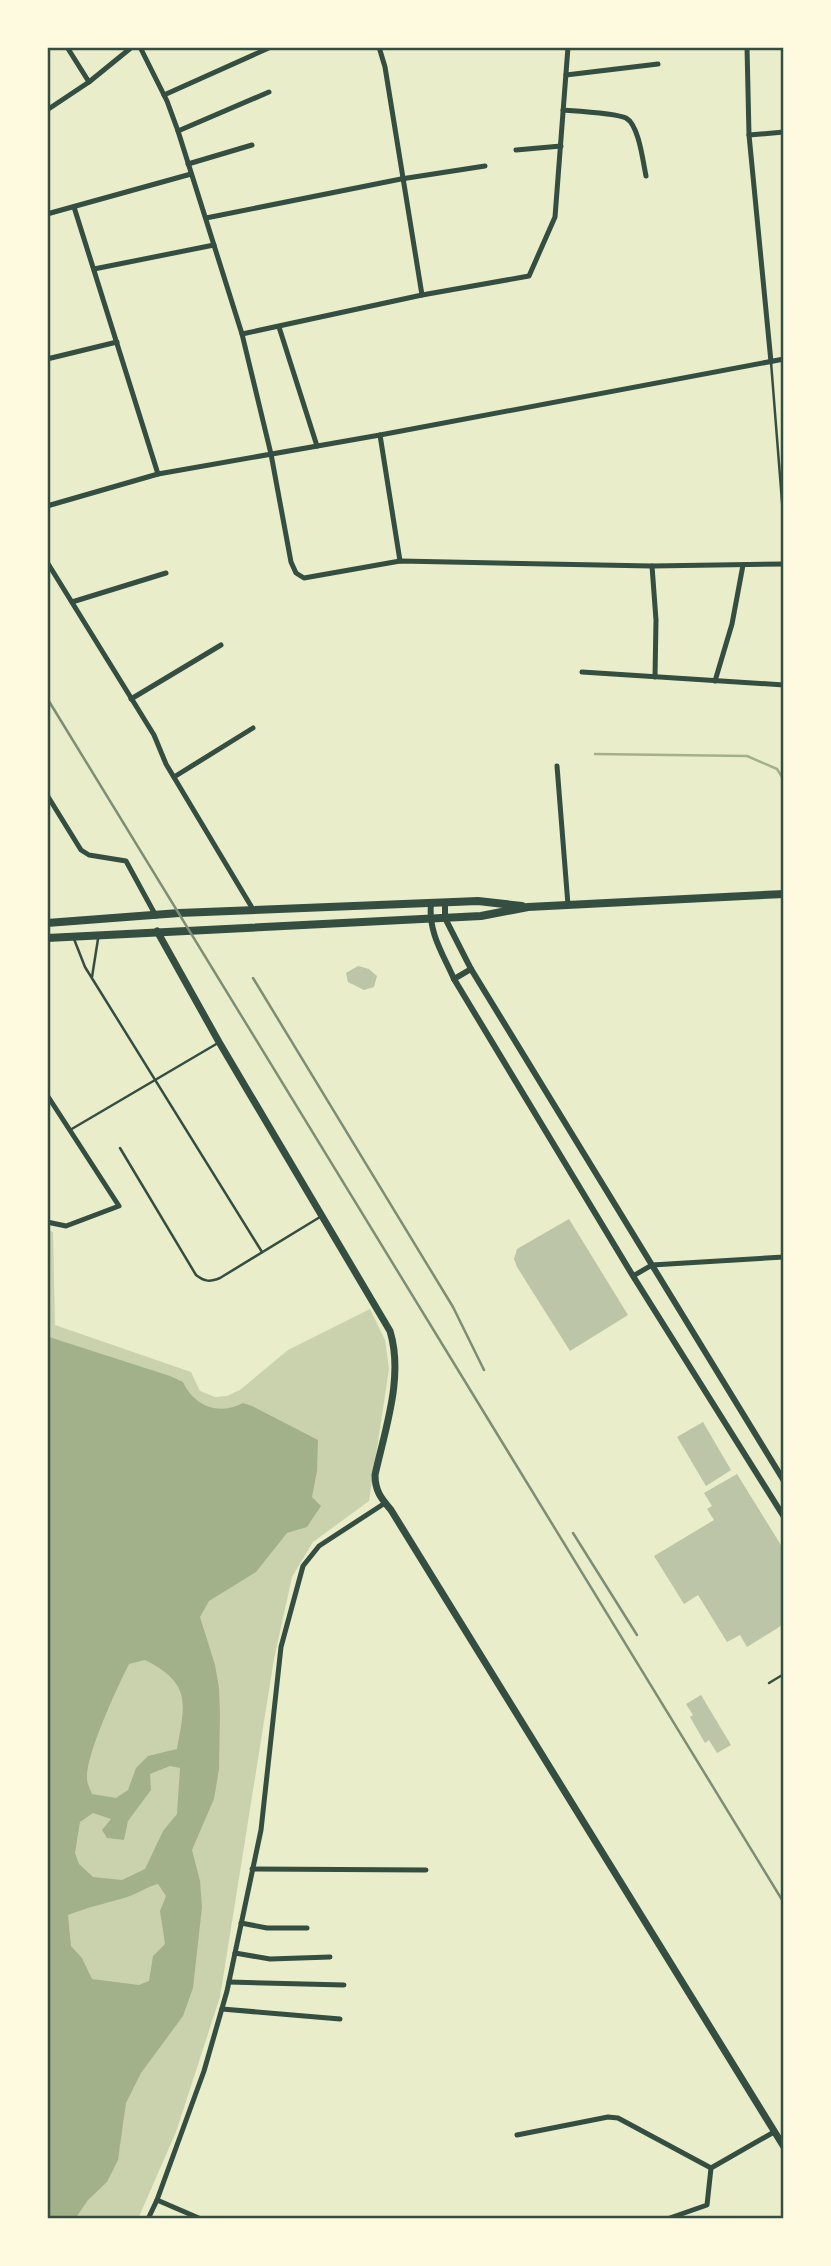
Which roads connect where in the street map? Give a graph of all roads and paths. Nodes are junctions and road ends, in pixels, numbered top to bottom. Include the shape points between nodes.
1 (67, 47) edge
2 (132, 47) edge
3 (140, 47) edge
4 (271, 47) edge
5 (379, 47) edge
6 (568, 47) edge
7 (747, 47) edge
8 (658, 64) dead end
9 (566, 75) junction
10 (89, 82) junction
11 (269, 92) dead end
12 (164, 95) junction
13 (47, 110) edge
14 (564, 110) junction
15 (178, 131) junction
16 (784, 132) edge
17 (749, 135) junction
18 (252, 145) dead end
19 (561, 146) junction
20 (516, 150) dead end
21 (188, 164) junction
22 (485, 166) dead end
23 (191, 174) junction
24 (646, 176) dead end
25 (401, 179) junction
26 (75, 207) junction
27 (47, 214) edge
28 (206, 218) junction
29 (214, 246) junction
30 (94, 269) junction
31 (422, 295) junction
32 (279, 327) junction
33 (242, 334) junction
34 (117, 342) junction
35 (47, 359) edge
36 (784, 359) edge
37 (771, 362) junction
38 (380, 435) junction
39 (317, 446) junction
40 (271, 454) junction
41 (158, 474) junction
42 (47, 506) edge
43 (784, 527) edge
44 (400, 561) junction
45 (47, 562) edge
46 (784, 564) edge
47 (743, 565) junction
48 (652, 566) junction
49 (166, 572) dead end
50 (72, 602) junction
51 (221, 645) dead end
52 (582, 672) dead end
53 (655, 677) junction
54 (715, 681) junction
55 (784, 685) edge
56 (131, 699) junction
57 (253, 728) dead end
58 (557, 766) dead end
59 (174, 776) junction
60 (47, 795) edge
61 (784, 894) edge
62 (478, 901) junction
63 (444, 903) junction
64 (431, 904) junction
65 (568, 905) junction
66 (391, 906) junction
67 (528, 907) junction
68 (254, 911) junction
69 (156, 916) junction
70 (445, 918) junction
71 (430, 919) junction
72 (47, 923) edge
73 (157, 931) junction
74 (99, 934) junction
75 (73, 936) junction
76 (47, 938) edge
77 (471, 969) junction
78 (92, 976) junction
79 (454, 979) junction
80 (219, 1042) junction
81 (156, 1079) junction
82 (47, 1095) edge
83 (70, 1130) junction
84 (120, 1148) dead end
85 (323, 1215) junction
86 (47, 1222) edge
87 (262, 1252) junction
88 (784, 1257) edge
89 (652, 1265) junction
90 (634, 1276) junction
91 (784, 1481) edge
92 (385, 1503) junction
93 (784, 1517) edge
94 (784, 1674) edge
95 (769, 1683) dead end
96 (252, 1869) junction
97 (426, 1870) dead end
98 (241, 1923) junction
99 (307, 1928) dead end
100 (235, 1953) junction
101 (330, 1957) dead end
102 (229, 1982) junction
103 (344, 1985) dead end
104 (222, 2009) junction
105 (340, 2019) dead end
106 (774, 2132) junction
107 (517, 2135) dead end
108 (784, 2147) edge
109 (711, 2168) junction
110 (157, 2200) junction
111 (148, 2219) edge
112 (201, 2219) edge
113 (667, 2219) edge

1 - 10 street
2 - 10 street
3 - 12 street
4 - 12 street
5 - 25 street
6 - 9 street
7 - 17 street
8 - 9 street
9 - 14 street
10 - 13 street
11 - 15 street
12 - 15 street
14 - 19 street
14 - 24 street via 625,118 637,136
15 - 21 street
16 - 17 street
17 - 37 street
18 - 21 street
19 - 20 street
19 - 31 street via 555,217 530,276
21 - 23 street
22 - 25 street
23 - 26 street
23 - 28 street
25 - 28 street
25 - 31 street
26 - 27 street
26 - 30 street
28 - 29 street
29 - 30 street
29 - 33 street
30 - 34 street
31 - 32 street
32 - 33 street
32 - 39 street
33 - 40 street
34 - 35 street
34 - 41 street
36 - 37 street
37 - 38 street
37 - 43 lane
38 - 39 street
38 - 44 street
39 - 40 street
40 - 41 street
40 - 44 street via 296,573 304,578
41 - 42 street
44 - 48 street
45 - 50 street
46 - 47 street
47 - 48 street
47 - 54 street
48 - 53 street
49 - 50 street
50 - 56 street
51 - 56 street
52 - 53 street
53 - 54 street
54 - 55 street
56 - 59 street
57 - 59 street
58 - 65 street
59 - 68 street
60 - 69 street via 81,850 126,861
61 - 65 main road
62 - 63 main road
62 - 66 main road via 469,897
62 - 67 main road
63 - 64 main road
63 - 70 street
64 - 66 main road
64 - 71 street
65 - 67 main road
66 - 68 main road
67 - 70 main road
68 - 69 main road
69 - 72 main road
69 - 73 main road
70 - 71 main road
70 - 77 street
71 - 73 main road
71 - 79 street
73 - 74 main road
73 - 80 main road
74 - 75 main road
74 - 78 lane
75 - 76 main road
75 - 78 lane
77 - 79 street
77 - 89 street
78 - 81 lane
79 - 90 street
80 - 81 lane
80 - 85 main road
81 - 83 lane
81 - 87 lane
82 - 83 street
83 - 86 street via 118,1206 66,1226
84 - 87 lane via 203,1280 220,1278
85 - 87 lane
85 - 92 main road via 393,1340 394,1382 375,1475 379,1497
88 - 89 street
89 - 90 street
89 - 91 street
90 - 93 street
92 - 96 street via 319,1546 303,1566 281,1647 261,1830
92 - 106 main road
94 - 95 lane
96 - 97 street
96 - 98 street
98 - 99 street
98 - 100 street
100 - 101 street via 270,1959
100 - 102 street
102 - 103 street
102 - 104 street
104 - 105 street
104 - 110 street
106 - 108 main road
106 - 109 street
107 - 109 street via 618,2118
109 - 113 street via 706,2206
110 - 111 street
110 - 112 street

